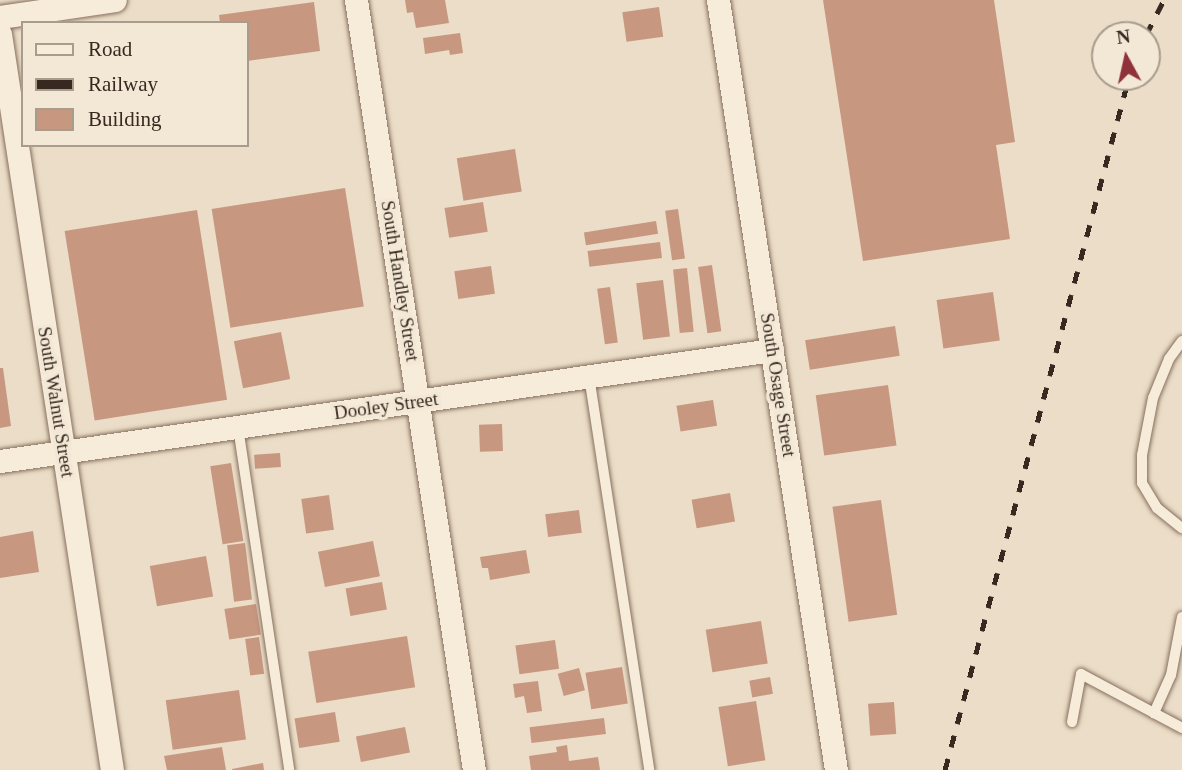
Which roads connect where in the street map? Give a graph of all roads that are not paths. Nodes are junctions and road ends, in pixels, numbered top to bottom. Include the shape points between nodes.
1 (115, 0) edge
2 (356, 0) edge
3 (719, 0) edge
4 (0, 18) edge
5 (0, 34) edge
6 (1182, 341) edge
7 (772, 350) junction
8 (589, 376) junction
9 (419, 401) junction
10 (238, 426) junction
11 (63, 451) junction
12 (0, 461) edge
13 (1182, 528) edge
14 (1182, 617) edge
15 (1154, 713) junction
16 (1072, 722) dead end
17 (1182, 728) edge
18 (111, 770) edge
19 (289, 770) edge
20 (474, 770) edge
21 (649, 770) edge
22 (836, 770) edge

1 - 4 street
2 - 9 street, South Handley Street
3 - 7 street, South Osage Street
5 - 11 street, South Walnut Street
6 - 13 lane via 1153,398 1142,455 1142,483 1157,508
7 - 8 street, Dooley Street
7 - 22 street, South Osage Street
8 - 9 street, Dooley Street
8 - 21 lane
9 - 10 street, Dooley Street
9 - 20 street, South Handley Street
10 - 11 street, Dooley Street
10 - 19 lane
11 - 12 street, Dooley Street
11 - 18 street, South Walnut Street
14 - 15 lane via 1171,675
15 - 16 lane via 1082,674
15 - 17 lane

